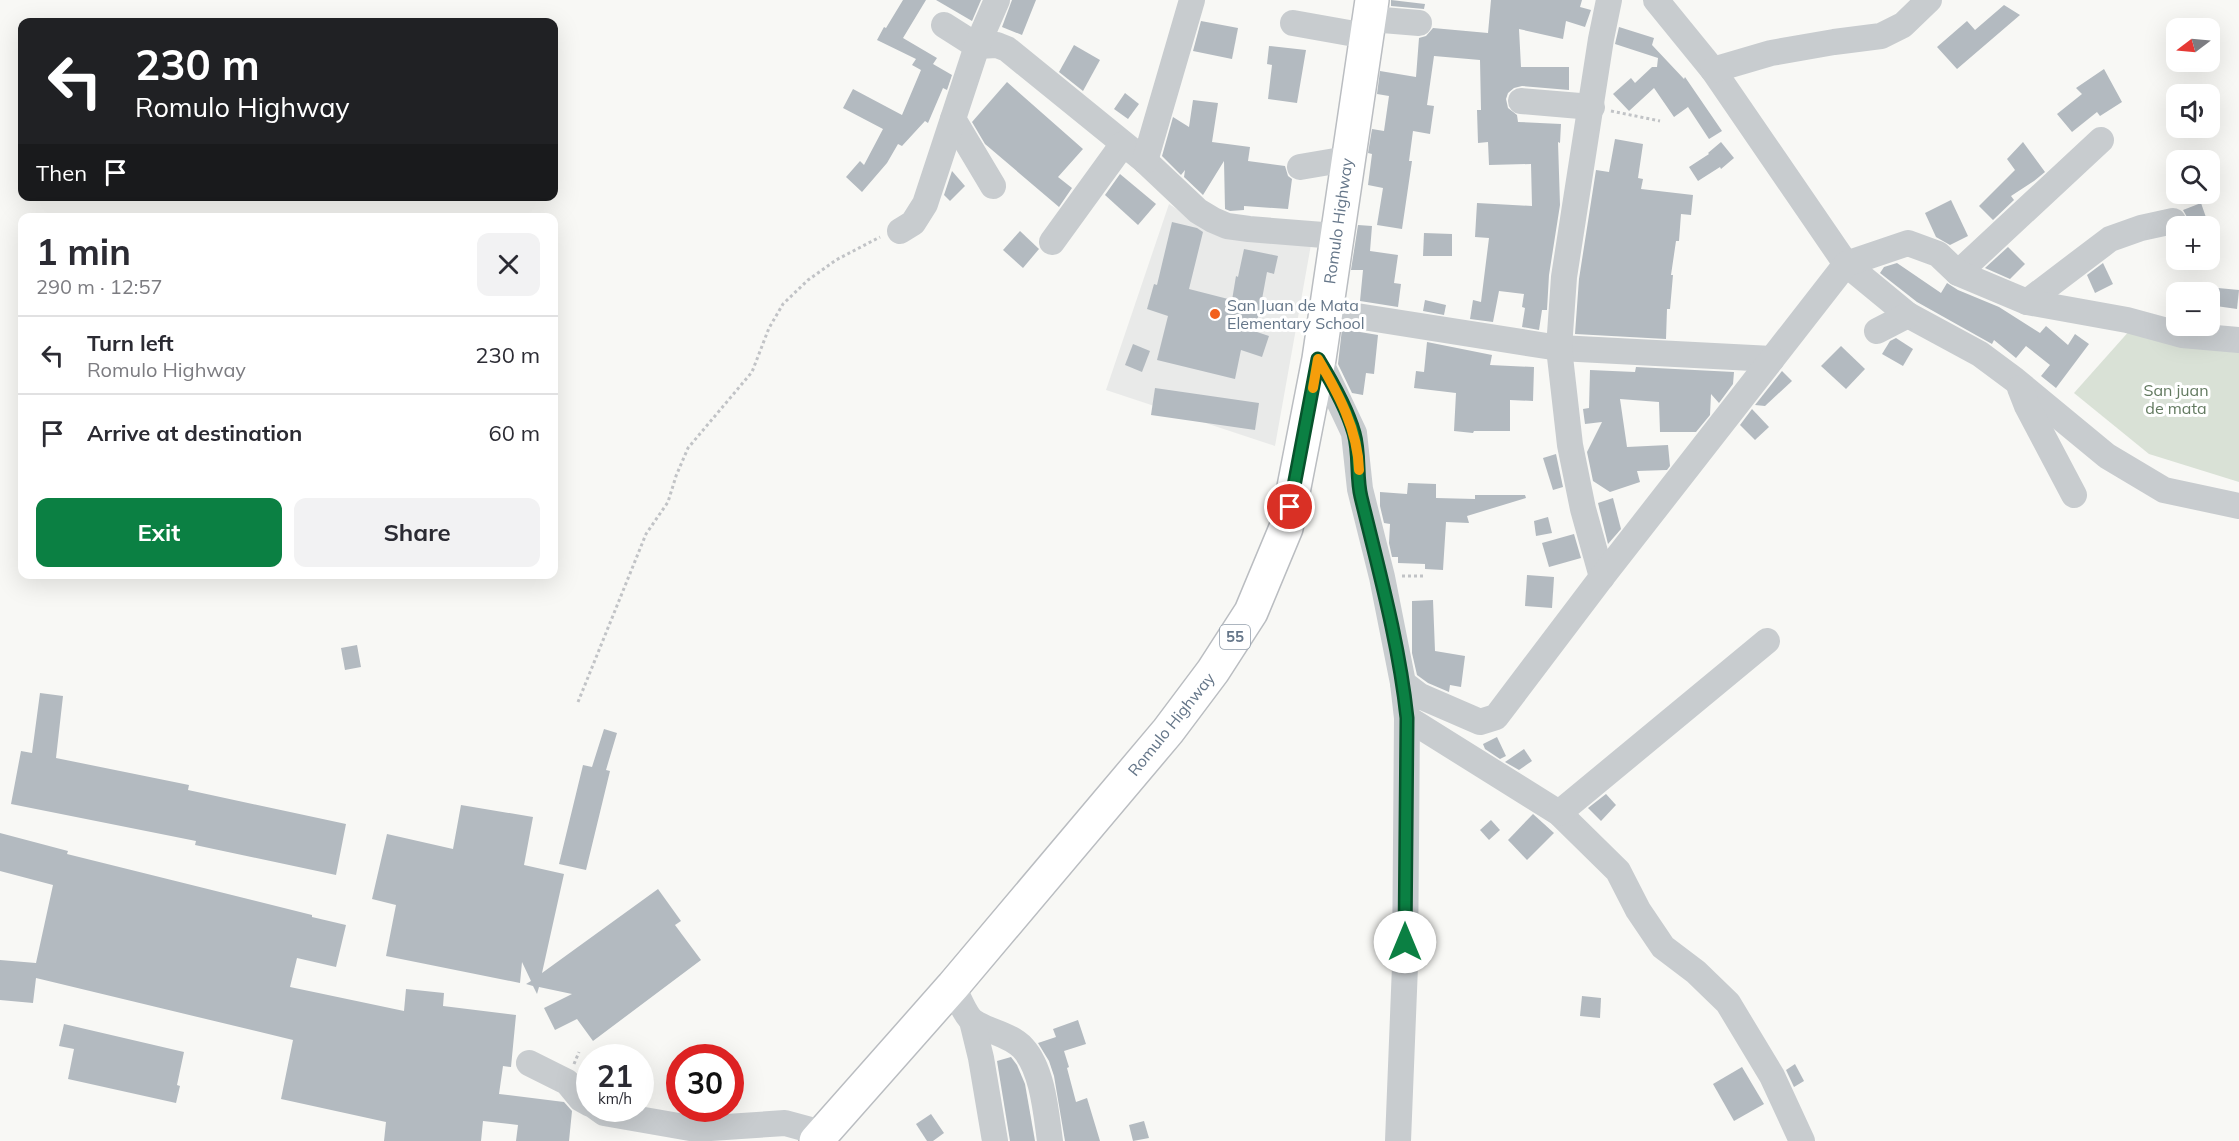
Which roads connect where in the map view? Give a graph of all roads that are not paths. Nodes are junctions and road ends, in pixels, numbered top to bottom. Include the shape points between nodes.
1 (997, 0) edge
2 (1192, 0) edge
3 (1609, 0) edge
4 (1656, 0) edge
5 (1929, 0) edge
6 (1369, 18) edge
7 (1293, 23) dead end
8 (1419, 23) dead end
9 (944, 25) dead end
10 (977, 46) junction
11 (1713, 70) junction
12 (1521, 101) dead end
13 (1592, 107) junction
14 (953, 119) junction
15 (2101, 140) dead end
16 (1124, 144) junction
17 (1347, 159) junction
18 (1145, 161) junction
19 (1300, 167) dead end
20 (993, 186) dead end
21 (2166, 223) edge
22 (900, 231) road end
23 (1336, 236) junction
24 (1052, 242) dead end
25 (1846, 264) junction
26 (1958, 273) junction
27 (2027, 302) junction
28 (1325, 310) junction
29 (1908, 315) junction
30 (1877, 331) dead end
31 (2239, 340) edge
32 (1559, 348) junction
33 (1318, 359) junction
34 (1772, 359) junction
35 (2015, 380) junction
36 (2074, 495) dead end
37 (2239, 506) edge
38 (1602, 577) junction
39 (1767, 641) dead end
40 (1403, 683) junction
41 (1407, 718) junction
42 (1559, 813) junction
43 (953, 986) junction
44 (972, 1021) junction
45 (1023, 1049) junction
46 (981, 1058) junction
47 (529, 1063) dead end
48 (576, 1093) edge
49 (654, 1122) edge
50 (819, 1137) edge
51 (995, 1141) edge
52 (1050, 1141) edge
53 (1398, 1141) edge
54 (1802, 1141) edge

1 - 10 street
2 - 18 street
3 - 13 street
4 - 11 street
5 - 11 street via 1903,25 1881,36 1771,53
6 - 7 street
6 - 8 street
6 - 17 highway, Romulo Highway / 55
9 - 10 street
10 - 14 street
10 - 16 street via 1007,49
11 - 25 street
12 - 13 street
13 - 32 street via 1564,277
14 - 20 street
14 - 22 street via 925,204 912,223
15 - 26 street
16 - 18 street
16 - 24 street
17 - 19 street
17 - 23 highway, Romulo Highway / 55
18 - 23 street via 1198,211 1227,226
21 - 27 street via 2110,239
23 - 28 highway, Romulo Highway / 55
25 - 26 street via 1908,243 1938,254
25 - 29 street
25 - 34 street
26 - 27 street
27 - 31 street via 2127,320 2182,335
28 - 32 street
28 - 33 highway, Romulo Highway / 55
29 - 30 street
29 - 35 street via 1980,354
32 - 34 street
32 - 38 street via 1570,445
33 - 40 street via 1354,433 1360,489
33 - 43 highway, Romulo Highway / 55 via 1286,528 1251,612 1213,672 1168,731
34 - 38 street
35 - 36 street
35 - 37 street via 2107,456 2164,490
38 - 40 street via 1501,712 1490,721 1480,722 1420,696
39 - 42 street
40 - 41 street
41 - 42 street
41 - 53 street via 1405,966
42 - 54 street via 1618,871 1663,947 1728,1003 1772,1076
43 - 44 street
43 - 50 highway, Romulo Highway / 55
44 - 45 street
44 - 46 street
45 - 46 street
45 - 52 street via 1043,1094
46 - 51 street
47 - 48 street via 567,1082
49 - 50 street via 696,1129 785,1123

